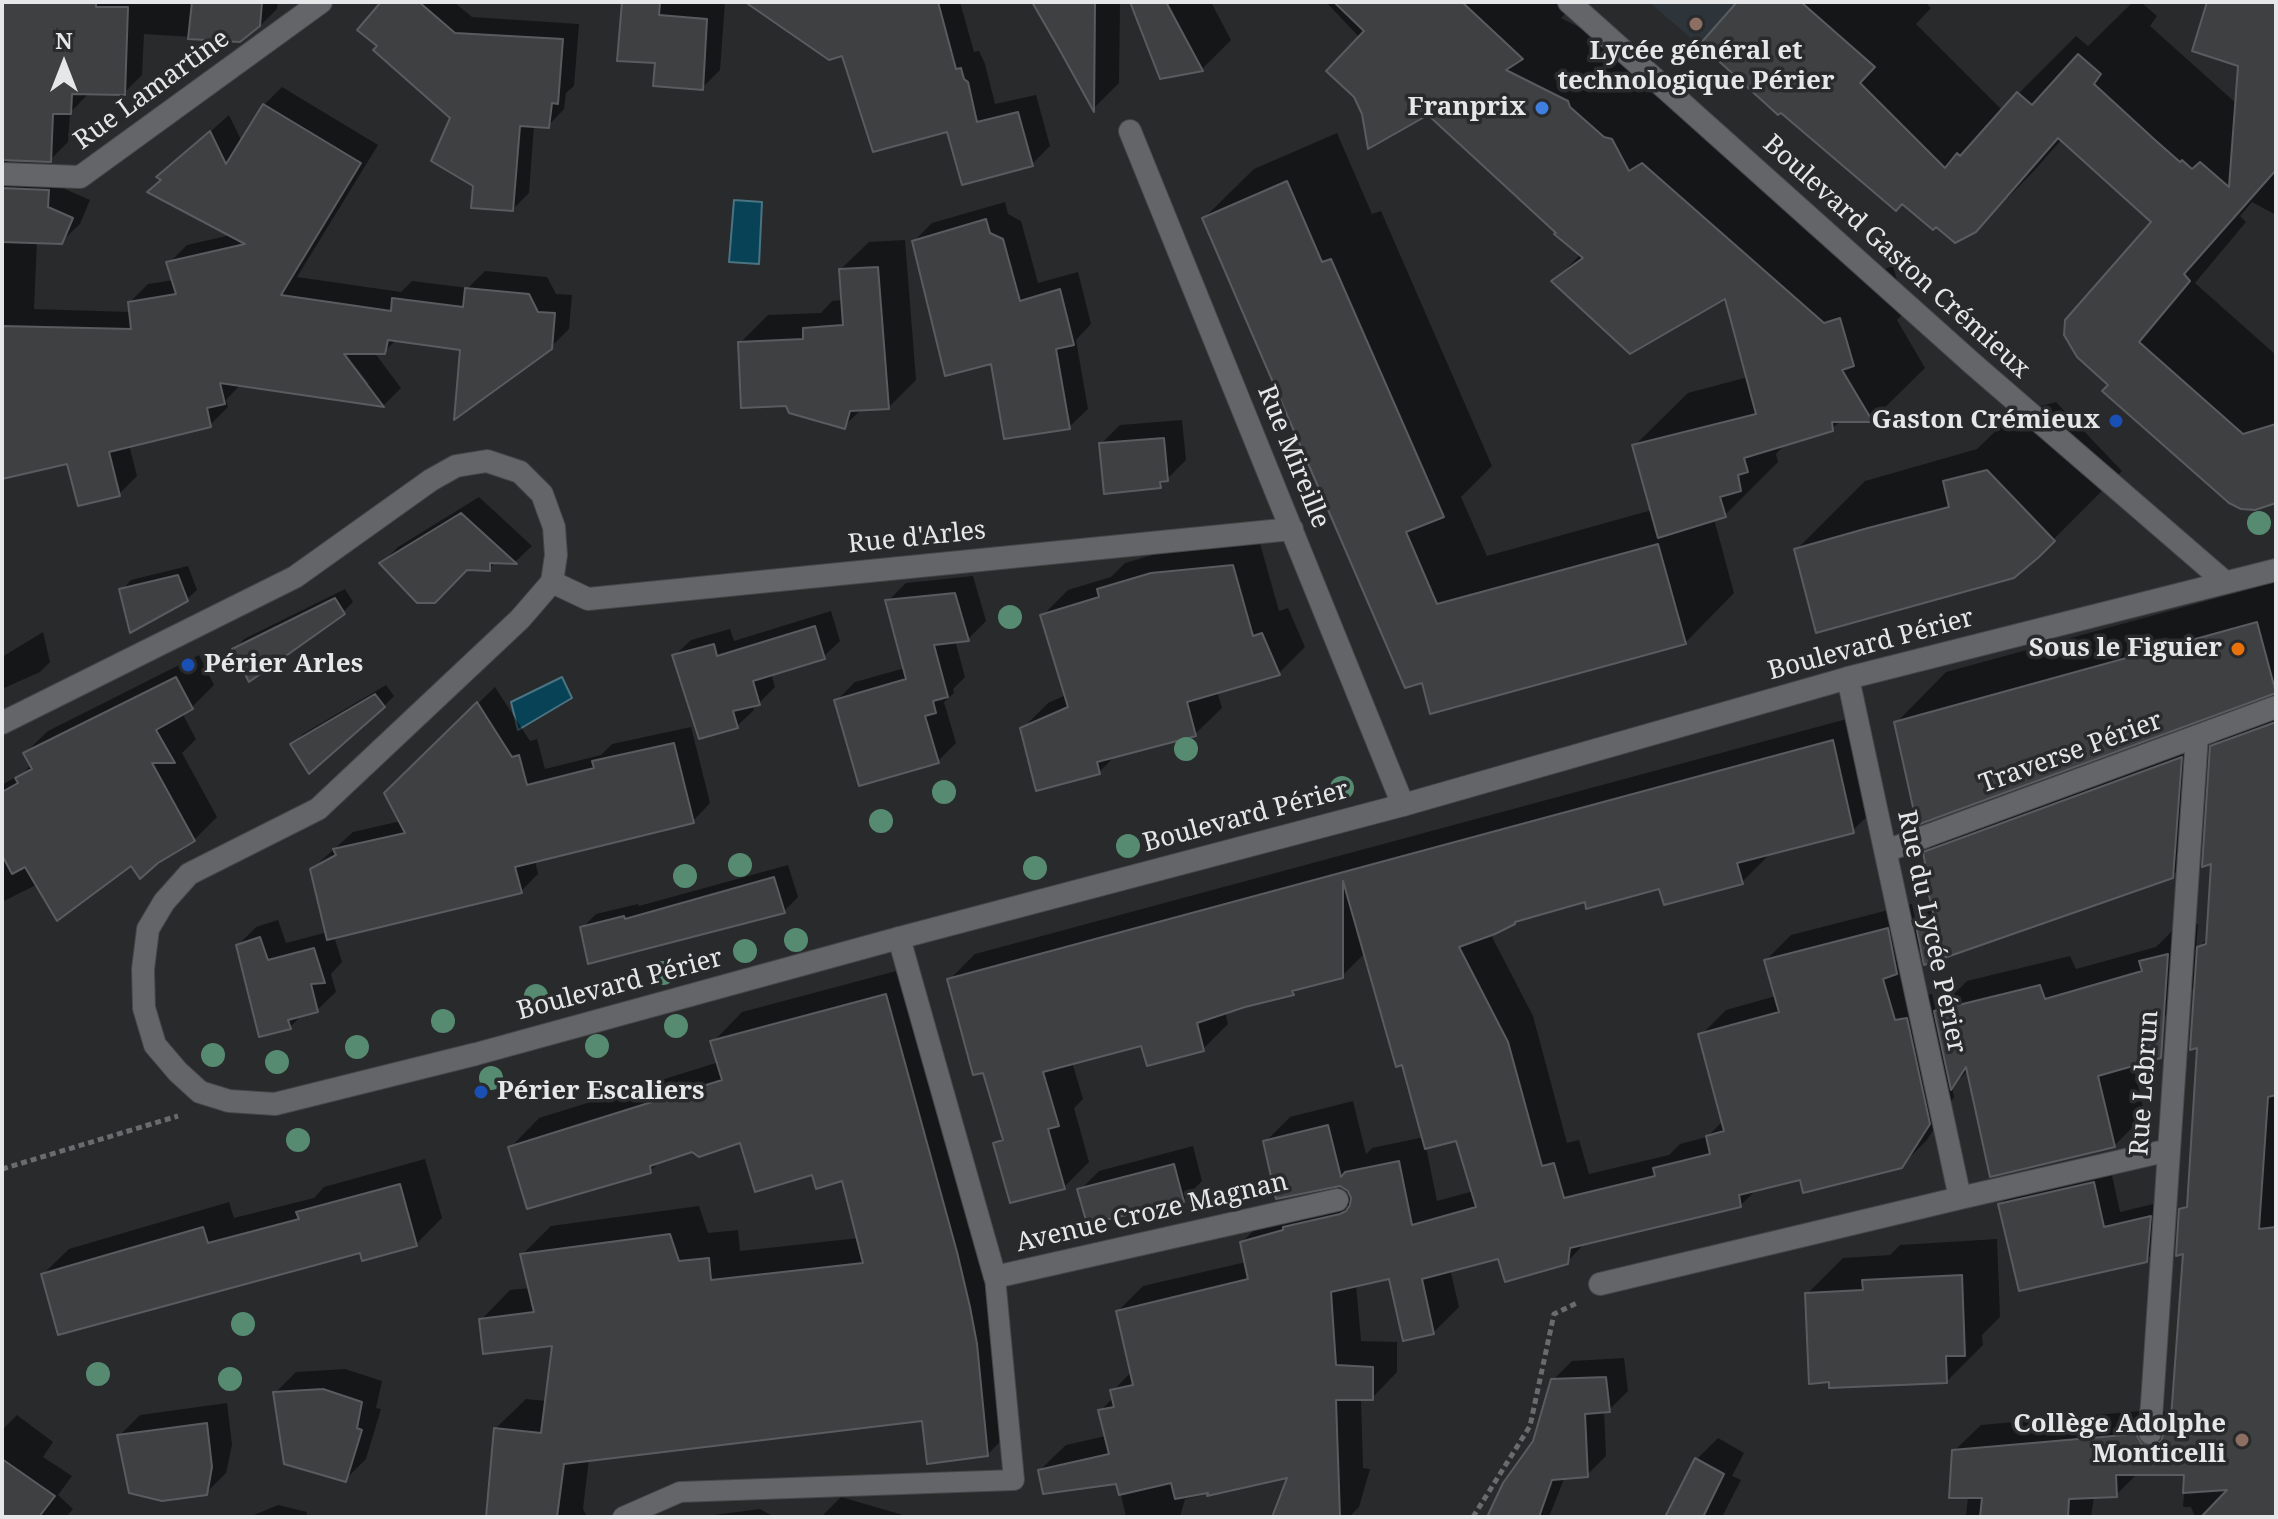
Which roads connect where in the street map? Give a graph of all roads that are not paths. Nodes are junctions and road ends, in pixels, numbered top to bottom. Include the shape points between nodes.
1 (321, 2) edge
2 (1569, 2) edge
3 (1130, 131) dead end
4 (2, 174) edge
5 (1292, 529) junction
6 (2276, 570) edge
7 (552, 582) junction
8 (2225, 582) junction
9 (1848, 678) junction
10 (2276, 707) edge
11 (2, 723) edge
12 (2197, 736) junction
13 (1403, 805) junction
14 (1886, 851) junction
15 (899, 938) junction
16 (2169, 1150) junction
17 (1960, 1198) junction
18 (1337, 1200) dead end
19 (995, 1277) junction
20 (1600, 1284) road end
21 (2150, 1433) dead end
22 (623, 1517) edge

1 - 4 street, Rue Lamartine via 80,177
2 - 8 street, Boulevard Gaston Crémieux
3 - 5 street, Rue Mireille
5 - 7 street, Rue d'Arles via 588,599
5 - 13 street, Rue Mireille
6 - 8 street, Boulevard Périer
7 - 11 street via 554,527 542,494 520,472 487,461 456,466 295,577
7 - 15 street, Boulevard Périer via 520,619 318,809 189,874 164,902 148,929 144,1008 155,1045 178,1072 200,1092 229,1101 275,1104
8 - 9 street, Boulevard Périer
9 - 13 street, Boulevard Périer
9 - 14 street, Rue du Lycée Périer
10 - 12 street, Traverse Périer
12 - 14 street, Traverse Périer
12 - 16 street, Rue Lebrun
13 - 15 street, Boulevard Périer
14 - 17 street, Rue du Lycée Périer
15 - 19 street, Avenue Croze Magnan
16 - 17 street
16 - 21 street, Rue Lebrun
17 - 20 street
18 - 19 street, Avenue Croze Magnan
19 - 22 lane via 1014,1480 680,1492

